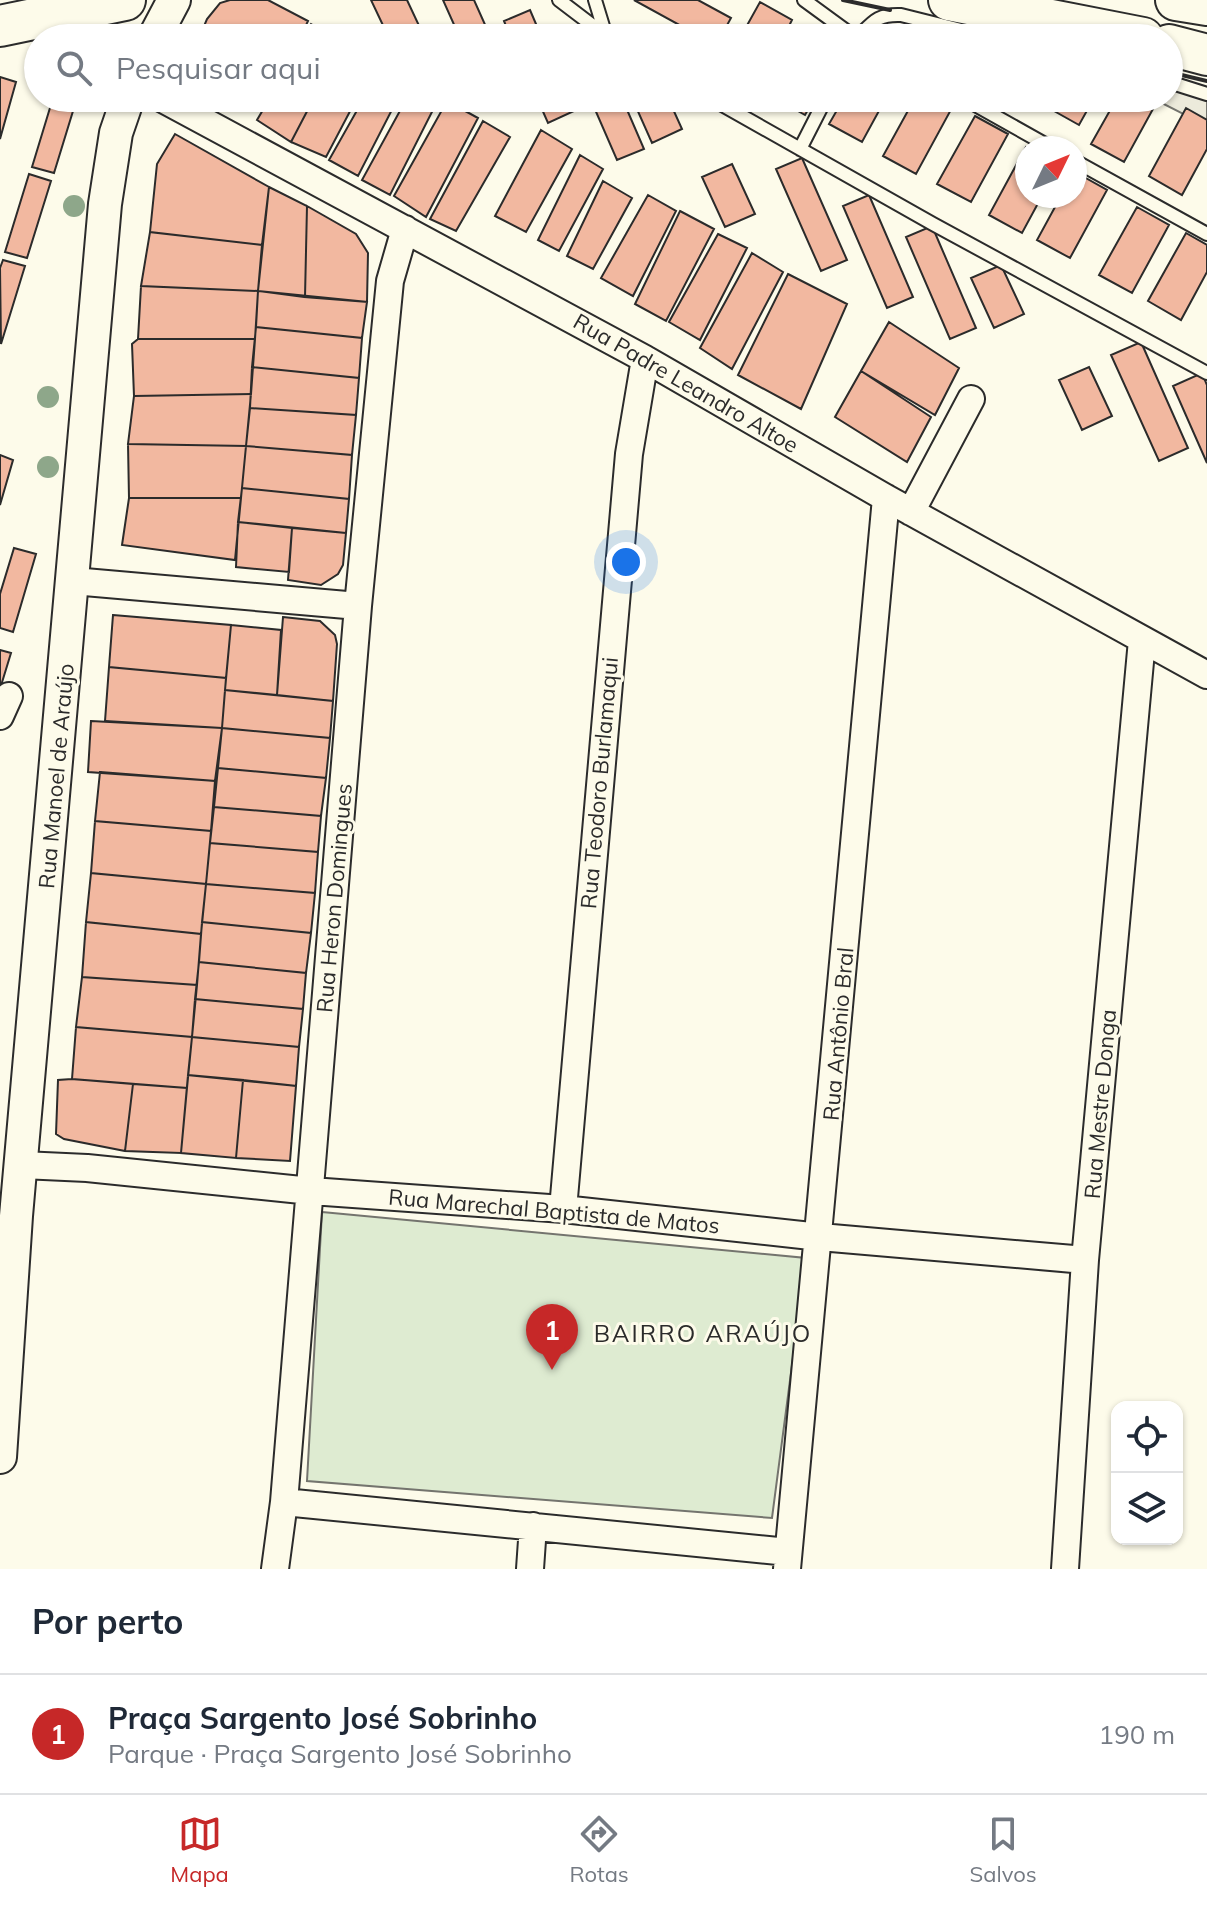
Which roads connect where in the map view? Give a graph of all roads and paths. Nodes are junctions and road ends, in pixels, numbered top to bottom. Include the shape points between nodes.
1 (125, 0) edge
2 (144, 0) edge
3 (174, 0) edge
4 (559, 0) edge
5 (595, 0) edge
6 (804, 0) edge
7 (949, 0) edge
8 (1176, 0) edge
9 (1207, 5) edge
10 (149, 24) edge
11 (160, 24) edge
12 (590, 24) edge
13 (603, 24) edge
14 (837, 24) edge
15 (871, 24) edge
16 (937, 24) edge
17 (1076, 24) edge
18 (0, 26) edge
19 (1183, 45) edge
20 (1183, 47) edge
21 (1207, 49) edge
22 (1207, 55) edge
23 (1183, 86) edge
24 (1207, 94) edge
25 (123, 112) edge
26 (187, 112) edge
27 (735, 112) edge
28 (819, 112) edge
29 (988, 112) edge
30 (1031, 136) edge
31 (800, 149) junction
32 (1087, 168) edge
33 (405, 229) junction
34 (1207, 234) edge
35 (645, 359) junction
36 (1207, 373) edge
37 (971, 399) dead end
38 (886, 498) junction
39 (911, 512) junction
40 (73, 581) junction
41 (358, 606) junction
42 (1142, 640) junction
43 (1207, 675) edge
44 (22, 1165) junction
45 (311, 1191) junction
46 (563, 1209) junction
47 (820, 1237) junction
48 (1085, 1260) junction
49 (0, 1457) edge
50 (284, 1502) junction
51 (533, 1526) junction
52 (788, 1560) edge
53 (275, 1569) edge
54 (530, 1569) edge
55 (1065, 1569) edge

1 - 18 main road
2 - 10 street
3 - 11 street
4 - 12 lane
5 - 13 lane
6 - 14 lane
7 - 17 main road
8 - 9 main road
15 - 16 lane via 886,15
19 - 21 main road
20 - 22 main road
23 - 24 lane
25 - 40 street, Rua Manoel de Araújo via 105,204
26 - 33 street, Rua Padre Leandro Altoe
27 - 31 lane
28 - 31 lane
29 - 30 lane
31 - 36 lane
32 - 34 lane
33 - 35 street, Rua Padre Leandro Altoe
33 - 41 street, Rua Heron Domingues via 390,281
35 - 38 street, Rua Padre Leandro Altoe
35 - 46 street, Rua Teodoro Burlamaqui via 629,454
37 - 39 street
38 - 39 street, Rua Padre Leandro Altoe
38 - 47 street, Rua Antônio Bral
39 - 42 street, Rua Padre Leandro Altoe
40 - 41 street
40 - 44 street, Rua Manoel de Araújo
41 - 45 street, Rua Heron Domingues
42 - 43 street, Rua Padre Leandro Altoe
42 - 48 street, Rua Mestre Donga
44 - 45 street, Rua Marechal Baptista de Matos
44 - 49 street, Rua Manoel de Araújo
45 - 46 street, Rua Marechal Baptista de Matos
45 - 50 street, Rua Heron Domingues
46 - 47 street, Rua Marechal Baptista de Matos
47 - 48 street, Rua Marechal Baptista de Matos
47 - 52 street, Rua Antônio Bral
48 - 55 street, Rua Mestre Donga
50 - 51 street
50 - 53 street, Rua Heron Domingues
51 - 52 street
51 - 54 street

